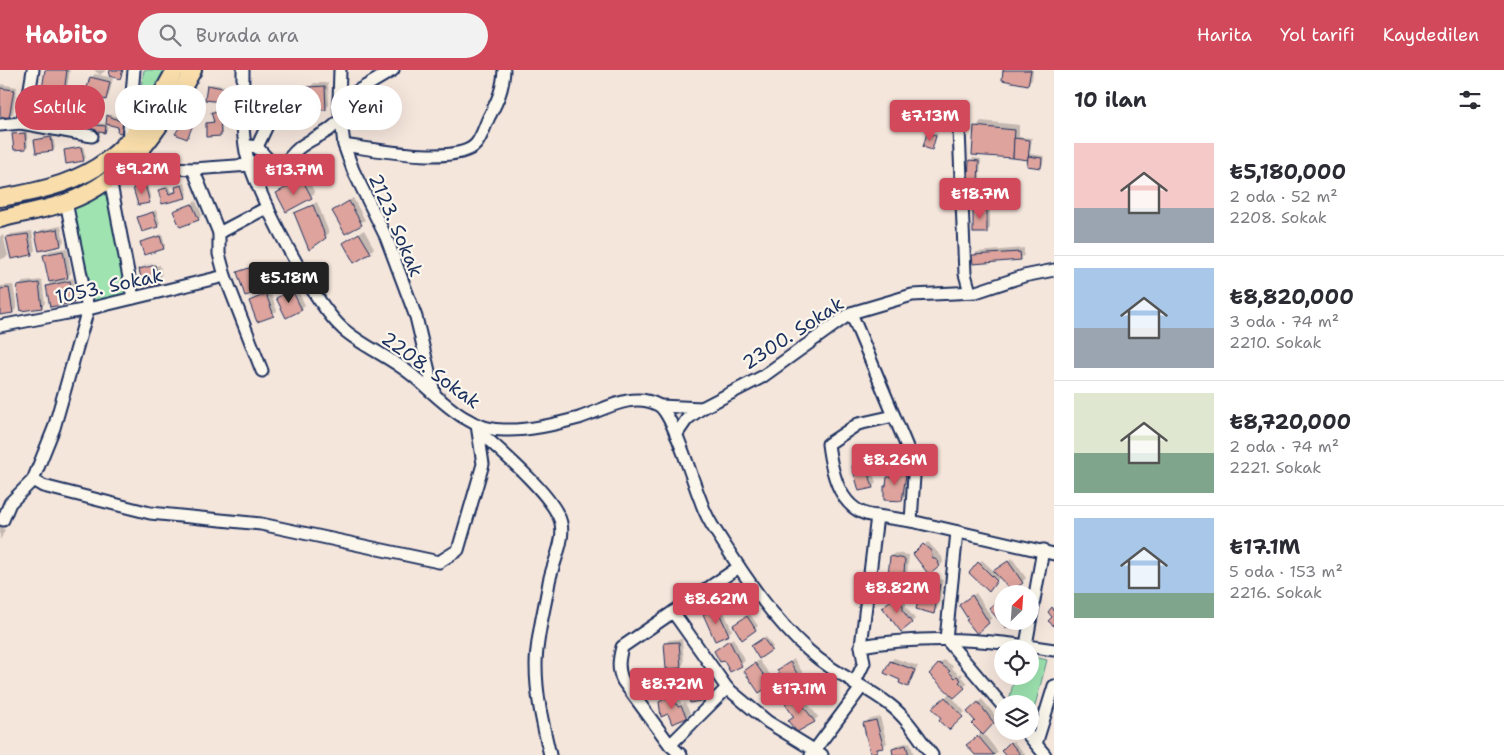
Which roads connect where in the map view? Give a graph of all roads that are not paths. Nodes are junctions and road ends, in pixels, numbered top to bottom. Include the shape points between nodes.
1 (34, 70) edge
2 (134, 70) edge
3 (175, 70) edge
4 (193, 70) edge
5 (243, 70) edge
6 (340, 70) edge
7 (393, 70) edge
8 (504, 70) edge
9 (31, 85) edge
10 (340, 85) edge
11 (368, 85) edge
12 (15, 124) edge
13 (0, 125) edge
14 (331, 129) edge
15 (59, 130) edge
16 (262, 130) edge
17 (342, 130) edge
18 (959, 130) dead end
19 (92, 136) dead end
20 (128, 142) junction
21 (344, 144) junction
22 (251, 146) junction
23 (250, 165) junction
24 (127, 166) junction
25 (193, 169) junction
26 (110, 179) junction
27 (0, 198) edge
28 (66, 202) junction
29 (268, 207) junction
30 (0, 218) edge
31 (219, 233) junction
32 (1054, 270) edge
33 (225, 276) junction
34 (970, 292) junction
35 (133, 298) junction
36 (88, 309) junction
37 (851, 313) junction
38 (0, 326) edge
39 (262, 371) dead end
40 (434, 392) junction
41 (660, 406) junction
42 (680, 408) junction
43 (702, 408) junction
44 (894, 416) junction
45 (477, 425) junction
46 (672, 426) junction
47 (33, 480) junction
48 (877, 516) junction
49 (3, 520) dead end
50 (911, 521) junction
51 (957, 532) junction
52 (1043, 550) junction
53 (1054, 554) edge
54 (739, 567) junction
55 (673, 612) junction
56 (946, 639) junction
57 (1027, 640) edge
58 (994, 643) edge
59 (862, 646) junction
60 (1039, 648) edge
61 (1054, 650) edge
62 (858, 686) junction
63 (1054, 686) edge
64 (727, 688) junction
65 (994, 696) edge
66 (1033, 740) edge
67 (1036, 744) junction
68 (670, 745) junction
69 (816, 753) edge
70 (550, 755) edge
71 (681, 755) edge
72 (932, 755) edge
73 (1045, 755) edge

1 - 9 street
2 - 20 street
3 - 20 highway via 156,105
4 - 24 highway via 163,123
5 - 22 street, 2208. Sokak via 242,112
6 - 10 street, 2123. Sokak
7 - 11 street
8 - 21 street via 498,102 476,144 465,151 404,154
12 - 13 street
14 - 22 street via 300,148 287,163 274,166
15 - 19 street
16 - 22 street
17 - 21 street, 2123. Sokak
18 - 34 street via 965,274
20 - 27 highway via 101,165 77,178 48,189
21 - 40 street, 2123. Sokak via 352,170 386,237 416,317
22 - 23 street, 2208. Sokak
23 - 25 street
23 - 29 street, 2208. Sokak
24 - 25 street
24 - 26 highway
25 - 31 street
26 - 28 highway
26 - 35 street
28 - 30 highway
28 - 36 street
29 - 31 street
29 - 40 street, 2208. Sokak via 317,297 336,321 353,337 394,361
31 - 33 street via 219,254
32 - 34 street, 2300. Sokak
33 - 35 street, 1053. Sokak
33 - 39 street
34 - 37 street, 2300. Sokak via 912,295
35 - 36 street, 1053. Sokak
36 - 38 street, 1053. Sokak
36 - 47 street via 54,428
37 - 43 street, 2300. Sokak via 762,377
37 - 44 street
40 - 45 street, 2208. Sokak via 458,414
41 - 42 street, 2208. Sokak
41 - 45 street, 2208. Sokak via 644,400 623,401 580,417 517,429
41 - 46 street
42 - 43 street, 2208. Sokak
42 - 46 street
43 - 46 street, 2300. Sokak
44 - 48 street via 858,424 828,444 840,492 849,506 863,515
44 - 50 street via 908,447 914,476
45 - 47 street via 483,464 458,550 440,562 262,524 150,513 43,486
45 - 70 street via 482,434 538,489 560,520 562,538 551,571 536,662 540,710
46 - 54 street via 701,502
47 - 49 street via 10,503
48 - 50 street
48 - 59 street
50 - 51 street
51 - 52 street
51 - 56 street
52 - 53 street
52 - 57 street
54 - 55 street
54 - 62 street via 793,636 831,670
55 - 64 street
55 - 68 street via 622,647 618,672
56 - 58 street
56 - 59 street via 900,640
56 - 65 street
59 - 62 street via 864,663
60 - 61 street
62 - 69 street
62 - 72 street via 889,704
63 - 67 street
64 - 68 street
64 - 69 street via 768,722
66 - 67 street
67 - 73 street
68 - 71 street

